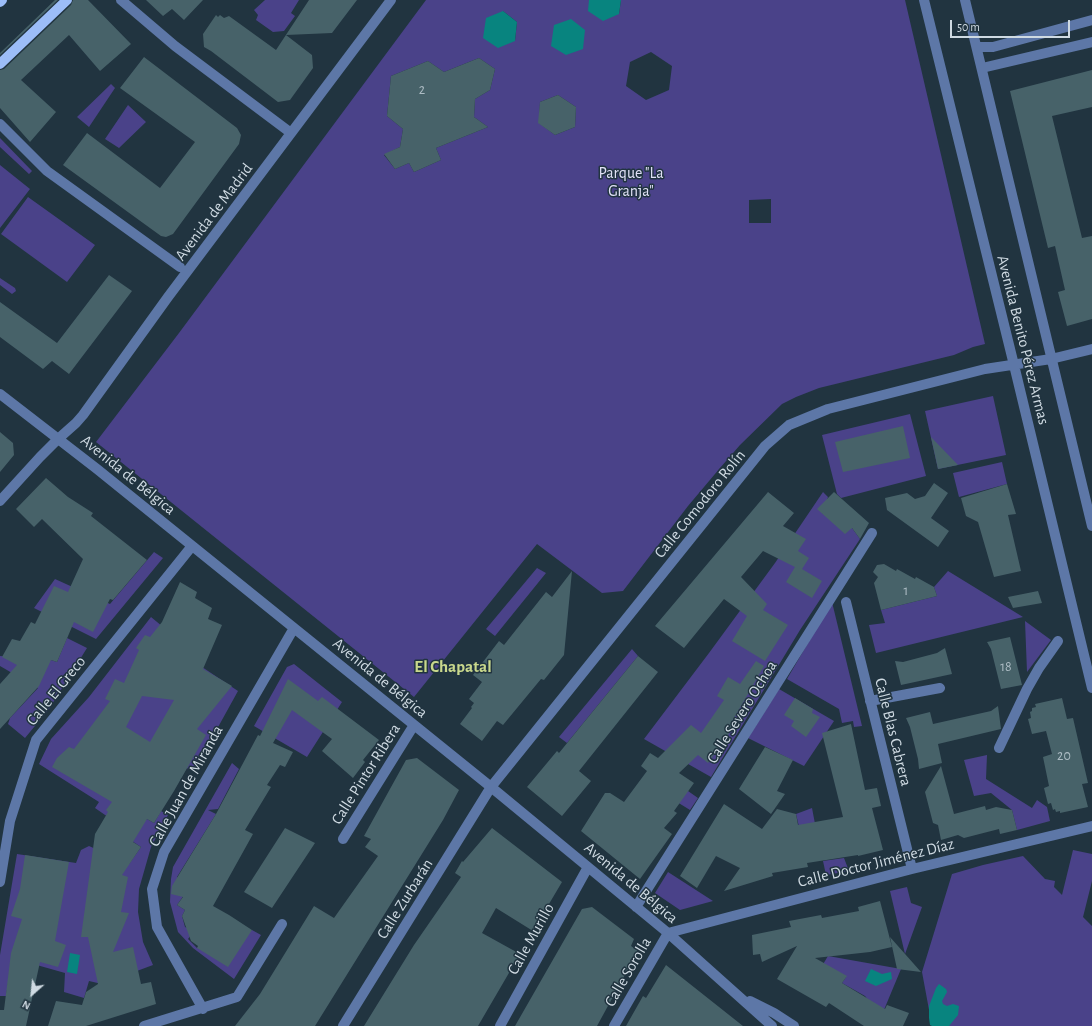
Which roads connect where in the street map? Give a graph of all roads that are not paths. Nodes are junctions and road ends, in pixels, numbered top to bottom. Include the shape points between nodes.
1 (67, 0) edge
2 (121, 0) edge
3 (391, 0) edge
4 (924, 0) edge
5 (965, 0) edge
6 (1092, 20) edge
7 (1092, 42) edge
8 (977, 47) junction
9 (0, 64) edge
10 (982, 68) junction
11 (0, 124) edge
12 (291, 133) junction
13 (180, 267) dead end
14 (1092, 349) edge
15 (1051, 359) junction
16 (1014, 365) junction
17 (0, 394) edge
18 (58, 439) junction
19 (0, 501) edge
20 (1092, 526) edge
21 (872, 533) dead end
22 (192, 546) junction
23 (846, 602) dead end
24 (294, 628) junction
25 (1058, 641) dead end
26 (940, 688) dead end
27 (1092, 688) edge
28 (870, 701) junction
29 (414, 725) junction
30 (999, 748) dead end
31 (492, 787) junction
32 (1092, 826) edge
33 (342, 839) dead end
34 (588, 867) junction
35 (912, 869) junction
36 (0, 882) edge
37 (636, 907) junction
38 (282, 924) dead end
39 (668, 933) junction
40 (735, 994) junction
41 (202, 1009) junction
42 (144, 1026) edge
43 (343, 1026) edge
44 (500, 1026) edge
45 (614, 1026) edge
46 (772, 1026) edge
47 (794, 1026) edge

1 - 9 main road
2 - 12 street via 175,46
3 - 12 street, Avenida de Madrid
4 - 16 street, Avenida Benito Pérez Armas
5 - 8 street, Avenida Benito Pérez Armas
6 - 8 street via 993,47
7 - 10 street
8 - 10 street, Avenida Benito Pérez Armas
10 - 15 street, Avenida Benito Pérez Armas
11 - 13 street via 47,171
12 - 18 street, Avenida de Madrid via 83,415
14 - 15 street, Calle Comodoro Rolín
15 - 16 street, Calle Comodoro Rolín
15 - 20 street, Avenida Benito Pérez Armas
16 - 27 street, Avenida Benito Pérez Armas
16 - 31 street, Calle Comodoro Rolín via 828,409 790,425 765,446
17 - 18 street, Avenida de Bélgica
18 - 19 street, Avenida de Madrid
18 - 22 street, Avenida de Bélgica
21 - 37 street, Calle Severo Ochoa
22 - 24 street, Avenida de Bélgica
22 - 36 street, Calle El Greco via 36,740 10,821
23 - 28 street, Calle Blas Cabrera
24 - 29 street, Avenida de Bélgica
24 - 41 street, Calle Juan de Miranda via 164,852 152,889 157,927
25 - 30 street via 1027,689
26 - 28 street
28 - 35 street, Calle Blas Cabrera
29 - 31 street, Avenida de Bélgica
29 - 33 street, Calle Pintor Ribera
31 - 34 street, Avenida de Bélgica
31 - 43 street, Calle Zurbarán
32 - 35 street, Calle Doctor Jiménez Díaz
34 - 37 street, Avenida de Bélgica
34 - 44 street, Calle Murillo
35 - 39 street, Calle Doctor Jiménez Díaz
37 - 39 street, Avenida de Bélgica
38 - 41 street via 237,997
39 - 40 street, Avenida de Bélgica
39 - 45 street, Calle Sorolla
40 - 46 street, Avenida de Bélgica
40 - 47 street, Avenida de Bélgica
41 - 42 street

